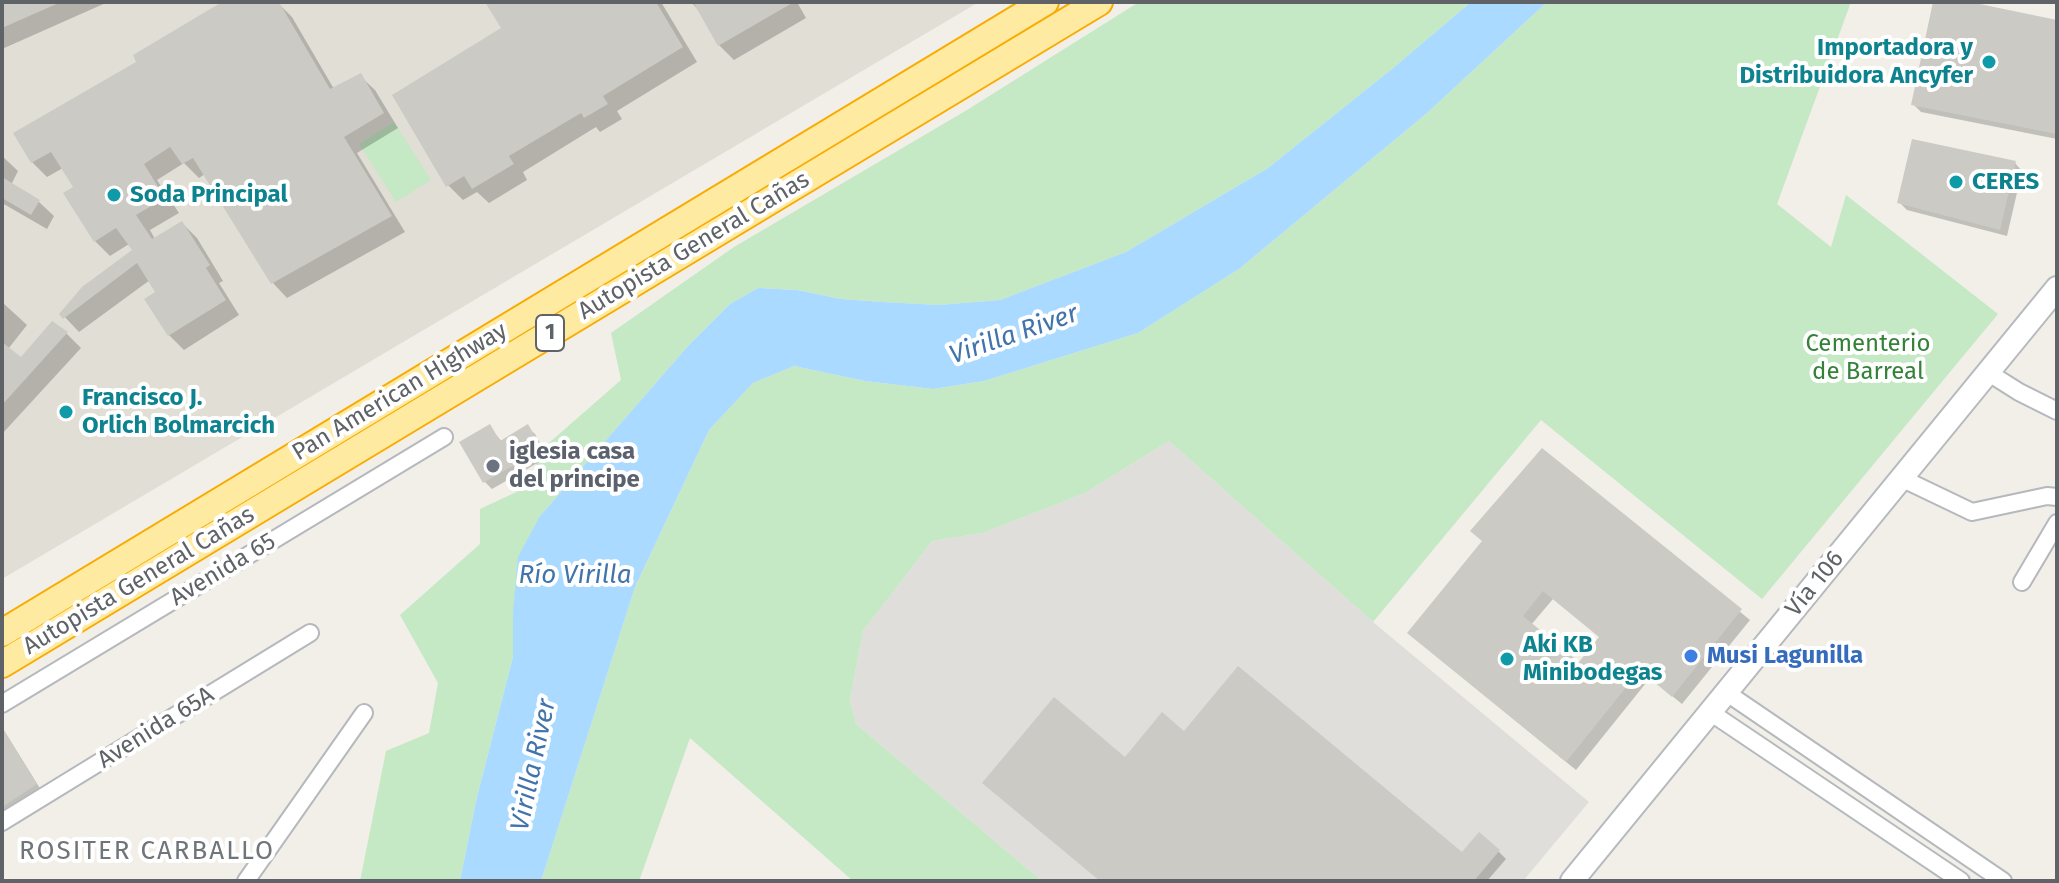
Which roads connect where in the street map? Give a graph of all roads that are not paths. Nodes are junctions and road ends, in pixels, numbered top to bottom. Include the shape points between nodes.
1 (1045, 2) edge
2 (1099, 2) edge
3 (2057, 288) edge
4 (1989, 373) junction
5 (2057, 411) edge
6 (444, 437) dead end
7 (1901, 478) junction
8 (2057, 497) edge
9 (2057, 523) edge
10 (2022, 582) dead end
11 (2, 633) edge
12 (310, 633) dead end
13 (2, 664) edge
14 (1727, 693) junction
15 (2, 704) edge
16 (1710, 712) junction
17 (364, 713) dead end
18 (1889, 804) junction
19 (2, 822) edge
20 (1877, 823) junction
21 (246, 881) edge
22 (1572, 881) edge
23 (1961, 881) edge
24 (2003, 881) edge

1 - 11 highway, Pan American Highway / 1
2 - 13 highway, Autopista General Cañas / 1
3 - 4 main road, Vía 106
4 - 5 street
4 - 7 main road, Vía 106
6 - 15 street, Avenida 65
7 - 8 street via 1972,512
7 - 14 main road, Vía 106
9 - 10 street
12 - 19 street, Avenida 65A
14 - 16 main road, Vía 106
14 - 18 street
16 - 20 street
16 - 22 main road, Vía 106
17 - 21 street
18 - 20 street
18 - 24 street
20 - 23 street

